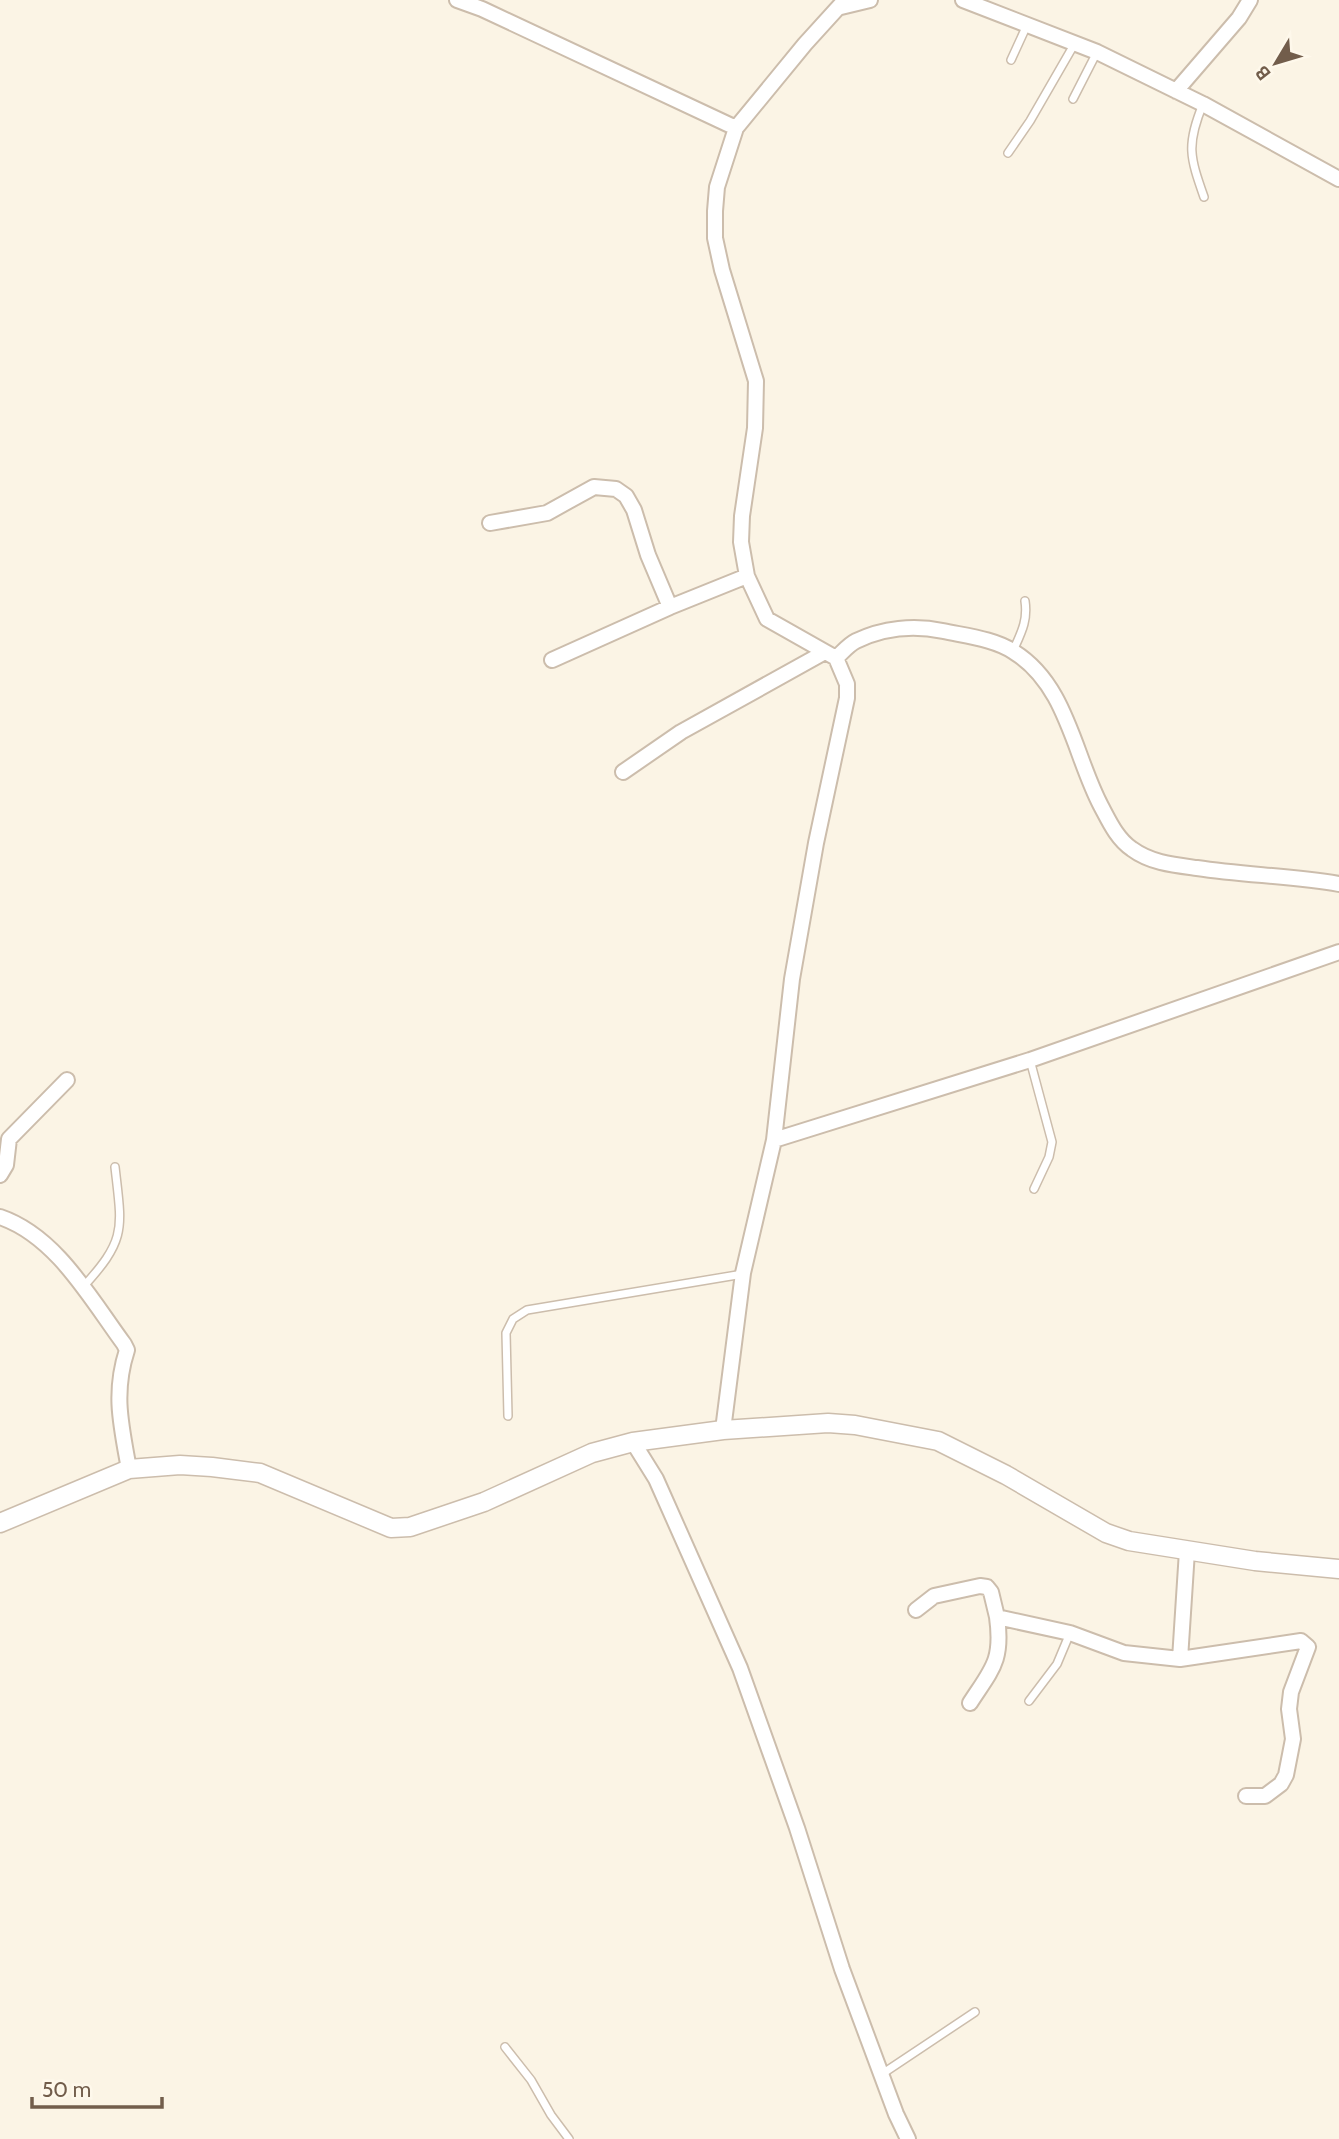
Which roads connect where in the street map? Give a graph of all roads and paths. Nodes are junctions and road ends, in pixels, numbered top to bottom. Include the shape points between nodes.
1 (457, 0) edge
2 (870, 0) edge
3 (963, 0) edge
4 (1250, 0) edge
5 (843, 3) edge
6 (1027, 25) junction
7 (1075, 43) junction
8 (1097, 52) junction
9 (1011, 60) dead end
10 (1176, 91) junction
11 (1073, 99) dead end
12 (1203, 104) junction
13 (736, 128) junction
14 (1008, 153) dead end
15 (1339, 179) edge
16 (1205, 197) dead end
17 (491, 523) dead end
18 (747, 576) junction
19 (1025, 601) dead end
20 (670, 607) junction
21 (1013, 650) junction
22 (830, 655) junction
23 (552, 660) dead end
24 (623, 772) dead end
25 (1339, 884) edge
26 (1339, 953) edge
27 (1030, 1060) junction
28 (66, 1080) dead end
29 (774, 1140) junction
30 (115, 1167) dead end
31 (0, 1175) edge
32 (1034, 1189) dead end
33 (0, 1217) edge
34 (743, 1273) junction
35 (82, 1287) junction
36 (508, 1416) dead end
37 (723, 1430) junction
38 (633, 1442) junction
39 (128, 1469) junction
40 (0, 1522) edge
41 (1187, 1551) junction
42 (1339, 1569) edge
43 (916, 1610) dead end
44 (998, 1618) junction
45 (1070, 1633) junction
46 (1181, 1659) junction
47 (1029, 1701) dead end
48 (970, 1703) dead end
49 (1246, 1796) dead end
50 (975, 2012) dead end
51 (505, 2047) dead end
52 (881, 2074) junction
53 (569, 2139) edge
54 (908, 2139) edge

1 - 13 street
2 - 5 street
3 - 6 street
4 - 10 street
5 - 13 street
6 - 7 street
6 - 9 lane
7 - 8 street
7 - 14 lane
8 - 10 street
8 - 11 lane
10 - 12 street
12 - 15 street
12 - 16 lane via 1191,146
13 - 18 street via 718,187 715,238 756,381 755,428 742,516
17 - 20 street via 547,513 594,487 616,489 634,510
18 - 20 street
18 - 22 street via 767,619
19 - 21 lane via 1027,616
20 - 23 street
21 - 22 street via 919,626 853,642
21 - 25 street via 1037,670 1055,697 1095,795 1112,828 1129,847 1166,863
22 - 24 street via 681,733
22 - 29 street via 846,684 847,698 792,979
26 - 27 street
27 - 29 street
27 - 32 lane via 1052,1142
28 - 31 street via 9,1139
29 - 34 street
30 - 35 lane via 120,1228 113,1251
33 - 35 street via 39,1238
34 - 36 lane via 527,1310 513,1319 506,1332
34 - 37 street
35 - 39 street via 127,1350 118,1389
37 - 38 street
37 - 41 street via 855,1424 938,1441 1106,1533
38 - 39 street via 592,1453 484,1502 410,1527 391,1528 260,1473 180,1465
38 - 52 street via 656,1479 740,1668
39 - 40 street
41 - 42 street
41 - 46 street
43 - 44 street via 934,1596 980,1586 991,1592
44 - 45 street
44 - 48 street via 1001,1643 995,1665
45 - 46 street via 1124,1653
45 - 47 lane via 1057,1664
46 - 49 street via 1301,1641 1308,1647 1291,1692 1293,1739 1286,1775 1265,1796
50 - 52 lane
51 - 53 lane
52 - 54 street

